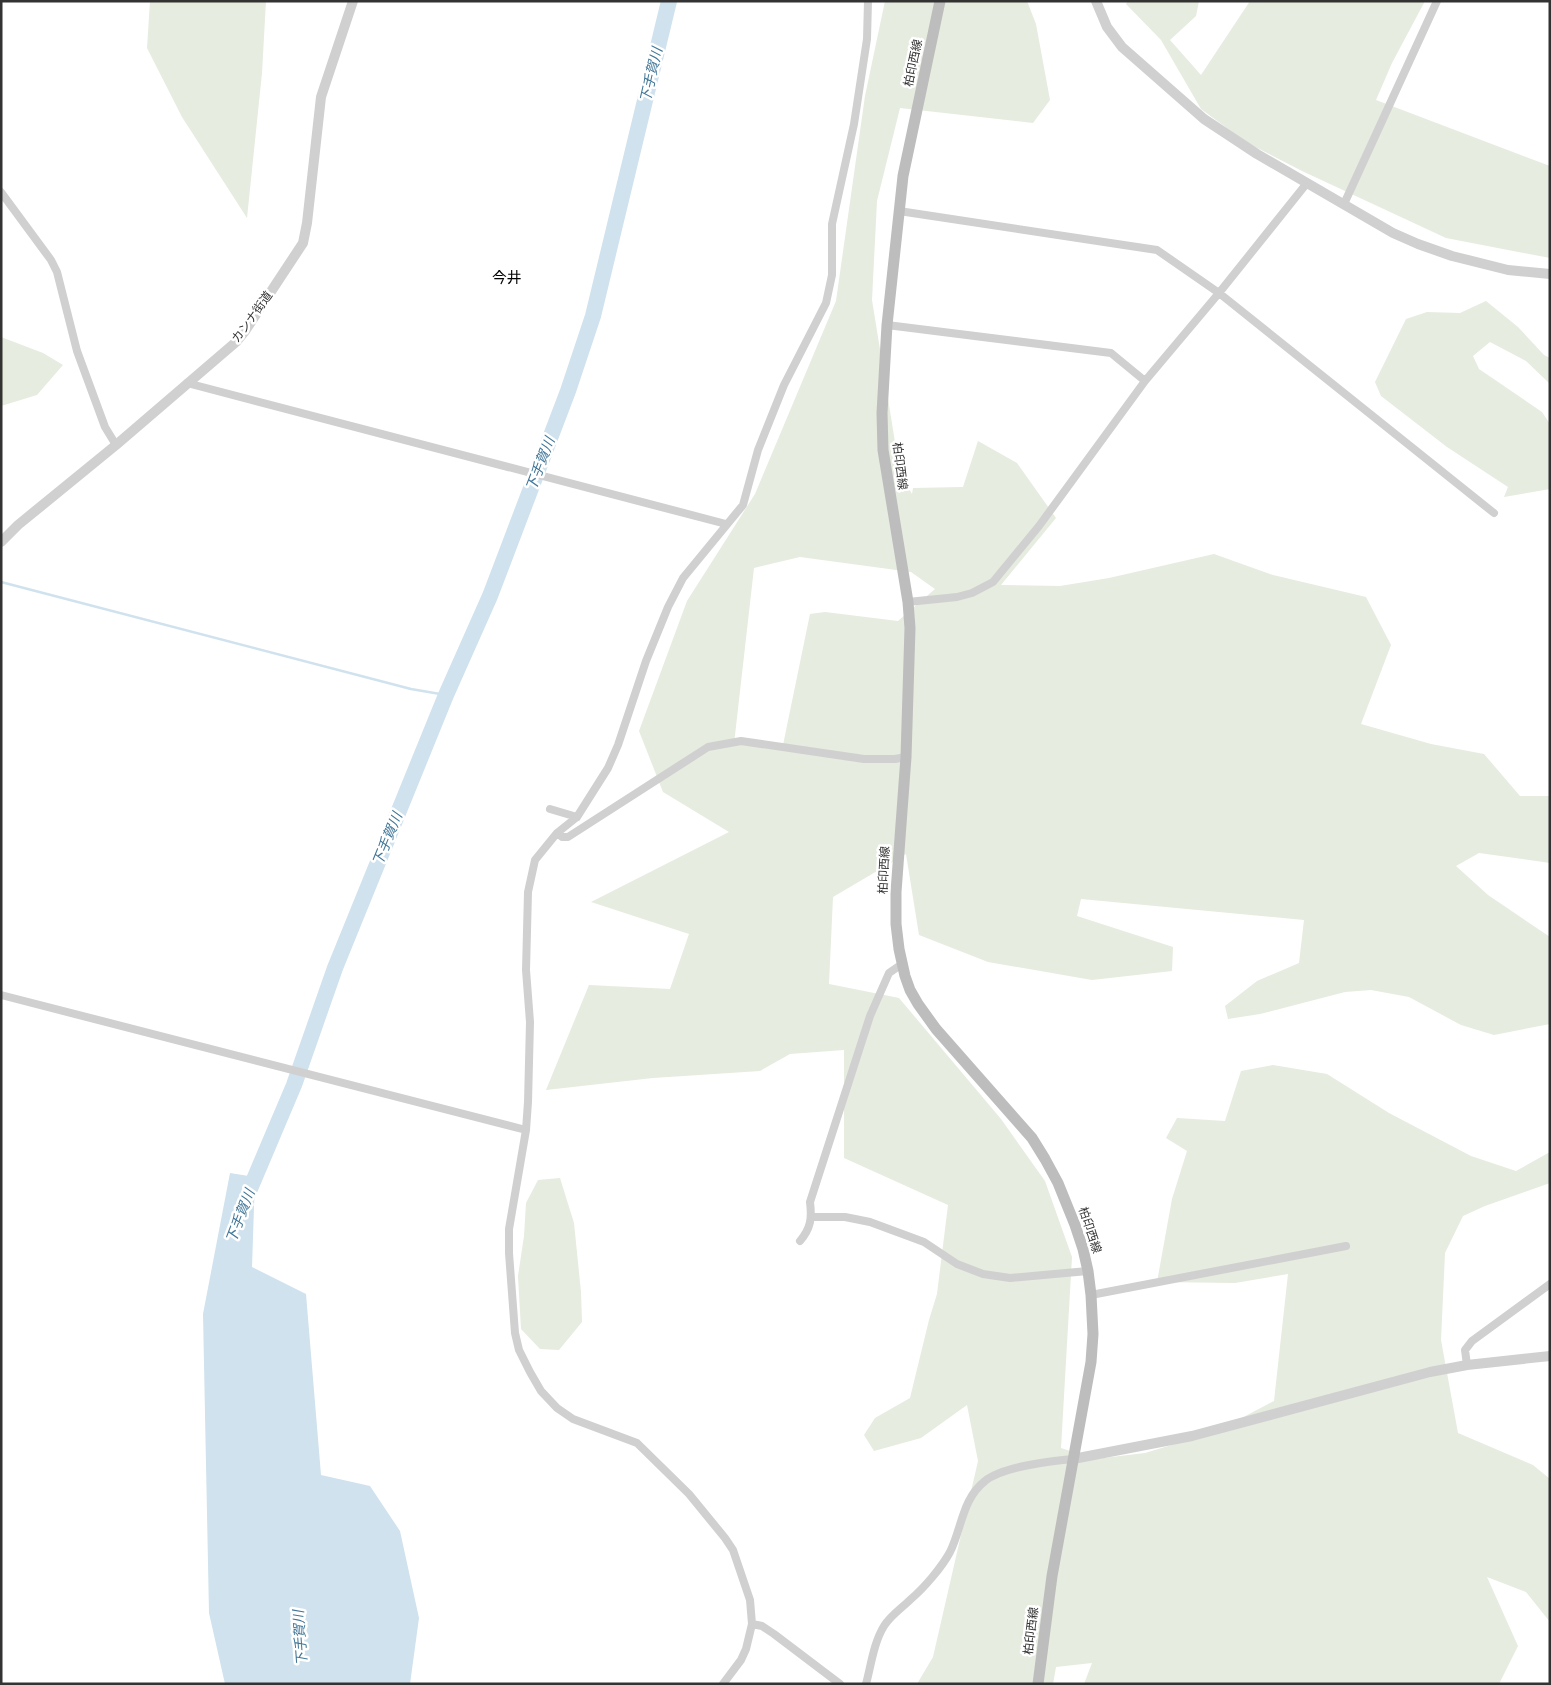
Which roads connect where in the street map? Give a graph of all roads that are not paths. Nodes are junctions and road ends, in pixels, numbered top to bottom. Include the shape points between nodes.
1 (353, 1) edge
2 (868, 1) edge
3 (940, 1) edge
4 (1096, 1) edge
5 (1436, 1) edge
6 (1308, 183) junction
7 (1, 192) edge
8 (1344, 204) junction
9 (899, 210) junction
10 (1550, 274) edge
11 (1219, 294) junction
12 (887, 325) junction
13 (1145, 381) junction
14 (187, 383) junction
15 (116, 445) junction
16 (1494, 513) dead end
17 (726, 524) junction
18 (1, 542) edge
19 (908, 602) junction
20 (906, 757) junction
21 (550, 809) dead end
22 (577, 817) junction
23 (557, 833) junction
24 (902, 964) junction
25 (1, 995) edge
26 (526, 1130) junction
27 (811, 1217) junction
28 (800, 1242) dead end
29 (1346, 1246) dead end
30 (1088, 1271) junction
31 (1550, 1284) edge
32 (1091, 1295) junction
33 (1550, 1356) edge
34 (1467, 1365) junction
35 (1073, 1459) junction
36 (752, 1624) junction
37 (722, 1684) edge
38 (840, 1684) edge
39 (866, 1684) edge
40 (1038, 1684) edge

1 - 14 street, カンナ街道 via 321,97 303,243 245,332
2 - 17 street via 867,39 854,124 832,224 832,274 826,303 784,385 758,450 743,505
3 - 9 main road, 柏印西線 via 909,144
4 - 6 street via 1107,27 1122,47 1204,119
5 - 8 street
6 - 8 street
6 - 11 street
7 - 15 street via 57,272 77,350 105,427
8 - 10 street via 1394,233 1452,256 1508,270
9 - 11 street via 1157,250
9 - 12 main road, 柏印西線
11 - 13 street
11 - 16 street
12 - 13 street via 1111,353
12 - 19 main road, 柏印西線 via 883,450
13 - 19 street via 1039,526 993,582 957,597
14 - 15 street, カンナ街道
14 - 17 street
15 - 18 street, カンナ街道
17 - 22 street via 679,585 646,661 608,768
19 - 20 main road, 柏印西線
20 - 23 street via 864,759 741,740 729,742 708,747 568,837
20 - 24 main road, 柏印西線 via 896,892 896,924
21 - 22 street
22 - 23 street
23 - 26 street via 536,860 528,892 526,970 530,1057
24 - 27 street via 888,973 870,1016 810,1202
24 - 30 main road, 柏印西線 via 910,990 936,1029 1017,1120 1045,1159 1073,1218
25 - 26 street
26 - 36 street via 509,1229 513,1312 520,1350 542,1391 557,1408 573,1419 638,1443 689,1494 733,1550 750,1600
27 - 28 street
27 - 30 street via 845,1217 870,1222 924,1242 957,1264 983,1274 1010,1278
29 - 32 street
30 - 32 main road, 柏印西線
31 - 34 street via 1472,1341 1466,1350
32 - 35 main road, 柏印西線 via 1091,1362
33 - 34 street
34 - 35 street via 1393,1381 1192,1436
35 - 39 street via 1052,1461 985,1480 964,1509 943,1562 879,1634
35 - 40 main road, 柏印西線 via 1052,1576
36 - 37 street via 741,1660
36 - 38 street via 774,1634

